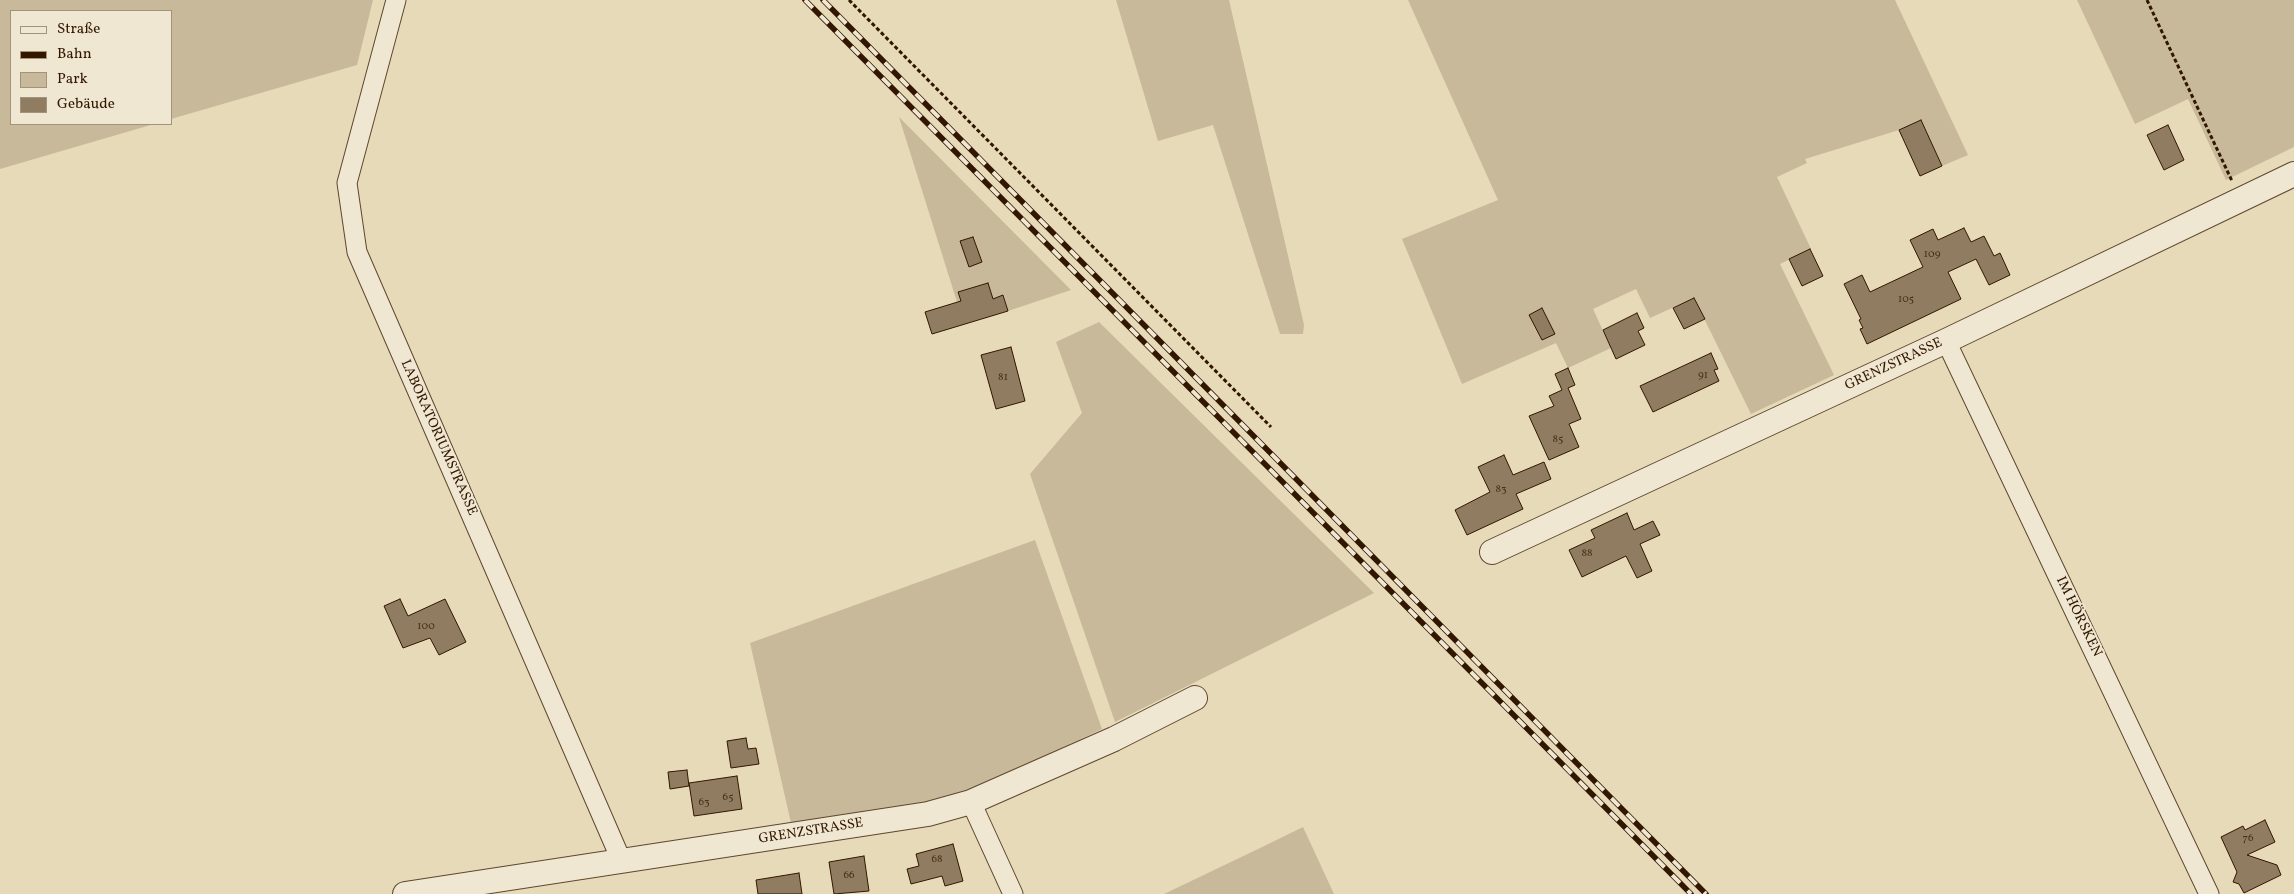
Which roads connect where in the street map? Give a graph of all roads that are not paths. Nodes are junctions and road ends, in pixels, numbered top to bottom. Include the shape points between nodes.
1 (396, 0) edge
2 (2294, 174) edge
3 (1946, 340) junction
4 (1492, 552) dead end
5 (1195, 698) dead end
6 (971, 802) junction
7 (622, 862) junction
8 (405, 894) edge
9 (1013, 894) edge
10 (2209, 894) edge

1 - 7 street, LABORATORIUMSTRASSE via 348,182 357,252
2 - 3 street, GRENZSTRASSE
3 - 4 street, GRENZSTRASSE
3 - 10 street, IM HÖRSKEN
5 - 6 street, GRENZSTRASSE via 1114,739
6 - 7 street, GRENZSTRASSE via 928,814
6 - 9 street
7 - 8 street, GRENZSTRASSE

